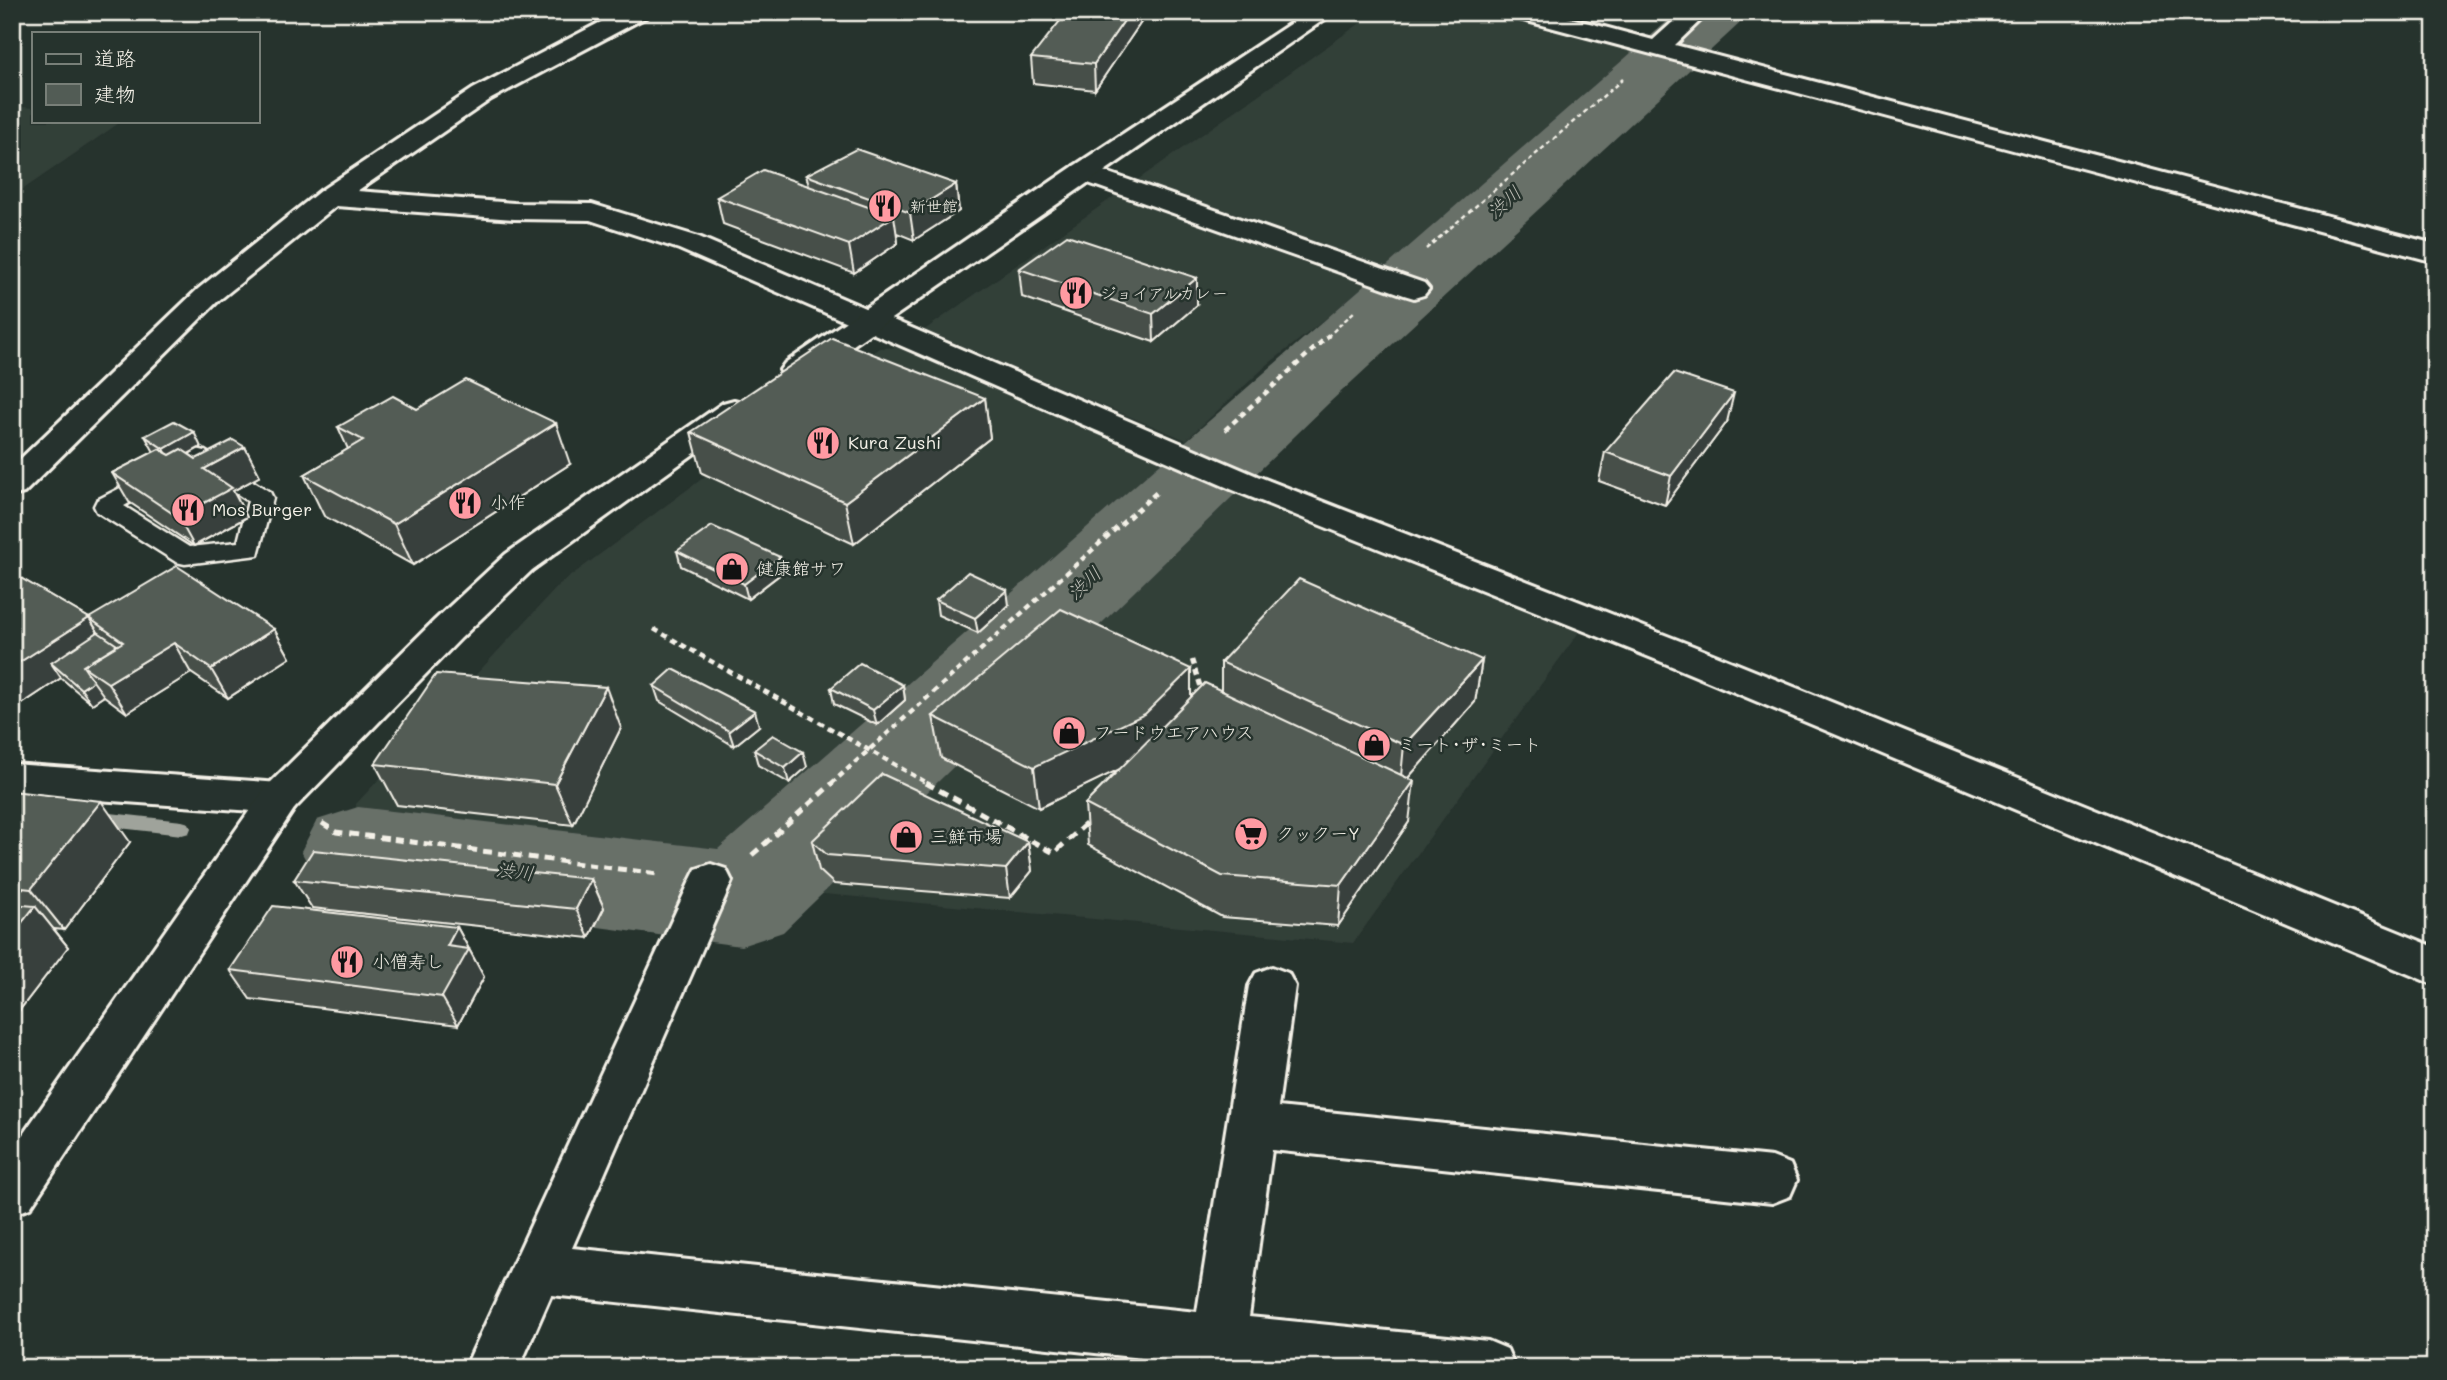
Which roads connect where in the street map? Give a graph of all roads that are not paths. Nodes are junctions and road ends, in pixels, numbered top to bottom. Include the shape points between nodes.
1 (638, 12) edge
2 (1324, 12) edge
3 (1520, 12) edge
4 (1698, 12) edge
5 (1667, 51) junction
6 (1083, 172) junction
7 (330, 197) junction
8 (2435, 253) edge
9 (1405, 286) dead end
10 (870, 321) junction
11 (12, 486) edge
12 (249, 549) joint
13 (12, 779) edge
14 (280, 798) junction
15 (707, 891) road end
16 (2435, 967) edge
17 (1272, 986) dead end
18 (1252, 1126) junction
19 (1772, 1180) dead end
20 (12, 1192) edge
21 (535, 1269) junction
22 (1217, 1355) edge
23 (492, 1368) edge
24 (1488, 1368) edge

1 - 7 street via 482,94
2 - 6 street
3 - 5 street
4 - 5 street
5 - 8 street
6 - 9 street
6 - 10 street
7 - 10 street via 592,212 689,243
7 - 11 street via 208,295
10 - 14 street via 740,406 519,562
10 - 16 street via 1203,465 1680,655
12 - 12 lane via 185,556 106,506 196,456 261,498
13 - 14 street
14 - 20 street
15 - 21 street
17 - 18 street
18 - 19 street
18 - 22 street
21 - 22 street
21 - 23 street
22 - 24 street

